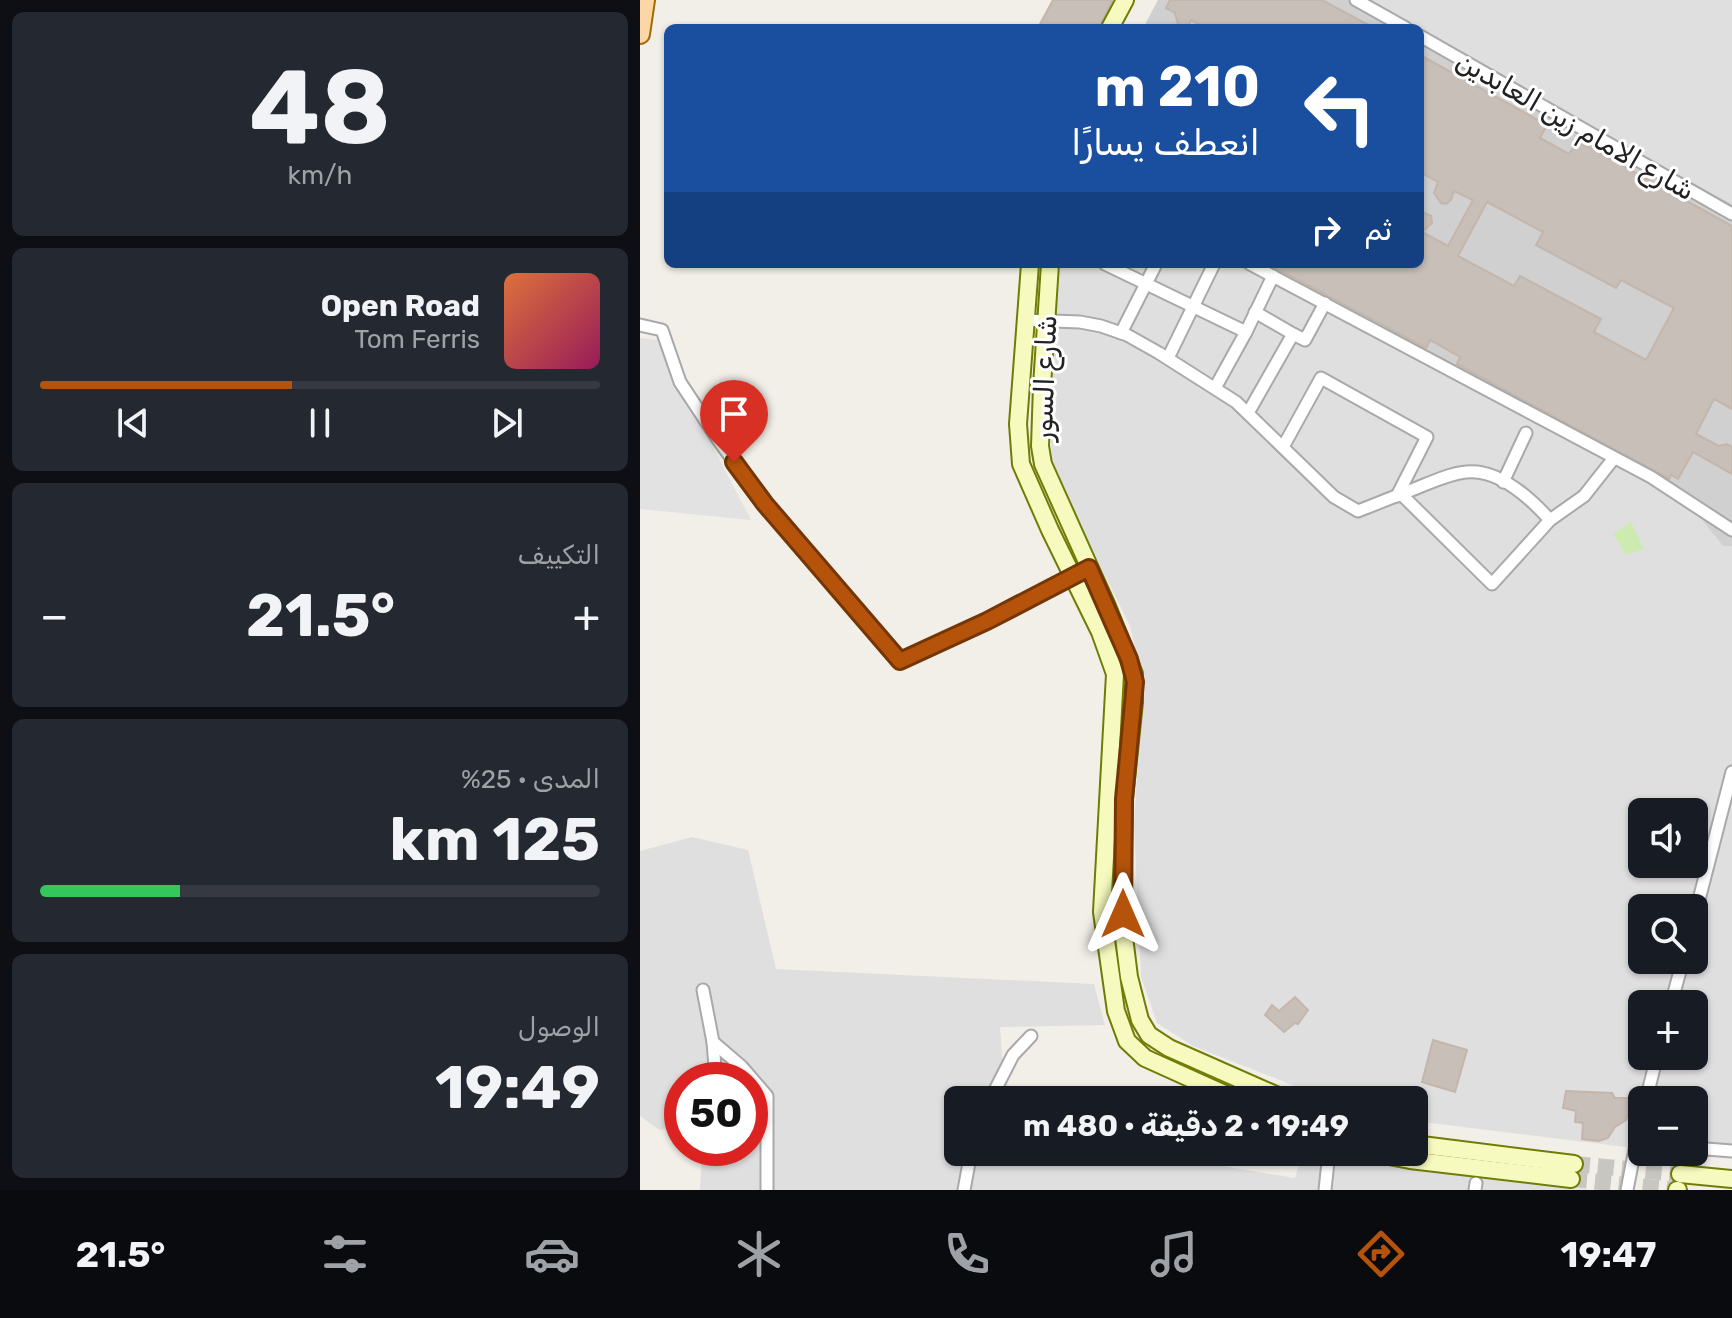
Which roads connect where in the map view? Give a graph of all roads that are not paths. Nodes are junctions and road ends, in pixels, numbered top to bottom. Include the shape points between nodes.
1 (645, 0) edge
2 (1125, 0) edge
3 (1356, 0) edge
4 (1112, 24) edge
5 (1399, 24) edge
6 (640, 34) edge
7 (1424, 38) edge
8 (1732, 214) edge
9 (1030, 268) edge
10 (1050, 268) edge
11 (1113, 268) edge
12 (1154, 268) edge
13 (1212, 268) edge
14 (1258, 268) edge
15 (1273, 276) junction
16 (1146, 284) junction
17 (1325, 303) junction
18 (1193, 307) junction
19 (1255, 312) junction
20 (1025, 320) junction
21 (1045, 320) junction
22 (640, 325) edge
23 (1246, 332) junction
24 (1121, 333) junction
25 (1293, 334) junction
26 (1168, 358) junction
27 (1215, 388) junction
28 (1248, 413) junction
29 (1526, 433) dead end
30 (1283, 447) junction
31 (1614, 458) junction
32 (1503, 482) junction
33 (1399, 495) junction
34 (1550, 520) junction
35 (1732, 530) edge
36 (1089, 568) junction
37 (1072, 576) junction
38 (1732, 772) edge
39 (1700, 894) edge
40 (703, 990) dead end
41 (1031, 1036) dead end
42 (713, 1042) junction
43 (715, 1062) edge
44 (997, 1086) edge
45 (1207, 1086) edge
46 (1255, 1086) edge
47 (1428, 1146) edge
48 (1708, 1149) edge
49 (1732, 1151) edge
50 (1428, 1161) edge
51 (968, 1166) edge
52 (1328, 1166) edge
53 (1632, 1166) edge
54 (1732, 1179) edge
55 (1678, 1184) tunnel mouth
56 (767, 1190) edge
57 (964, 1190) edge
58 (1325, 1190) edge
59 (1627, 1190) edge

1 - 6 main road
2 - 4 main road
3 - 5 street
7 - 8 street, شارع الامام زين العابدين
9 - 20 main road, شارع السور
10 - 21 main road, شارع السور
11 - 16 street
12 - 16 street
13 - 18 street
14 - 15 street
15 - 17 street
15 - 19 street
16 - 18 street
16 - 24 street
17 - 25 street via 1305,340
17 - 31 street
18 - 23 street
18 - 26 street
19 - 23 street
19 - 25 street
20 - 21 street
20 - 37 main road, شارع السور via 1018,424 1021,464
21 - 24 street
21 - 36 main road, شارع السور via 1043,464
22 - 37 street via 662,330 680,382 719,441 765,504 900,661
23 - 27 street
24 - 26 street
25 - 28 street
26 - 27 street
27 - 28 street
28 - 30 street
29 - 32 street
30 - 33 street via 1334,497 1358,511
30 - 33 street via 1321,378 1427,437
31 - 34 street via 1584,496
31 - 35 street
32 - 33 street via 1463,472
32 - 34 street
33 - 34 street via 1492,584
36 - 37 street
36 - 46 main road, شارع السور via 1135,682 1122,891 1129,977 1140,1020 1149,1035 1169,1048
37 - 45 main road, شارع السور via 1115,674 1102,912 1121,1027 1145,1058
38 - 39 street
40 - 42 street
41 - 44 street via 1013,1055
42 - 43 street
42 - 56 street via 767,1096
47 - 50 main road via 1573,1171
48 - 49 street
51 - 57 street
52 - 58 street
53 - 59 street
54 - 55 main road

